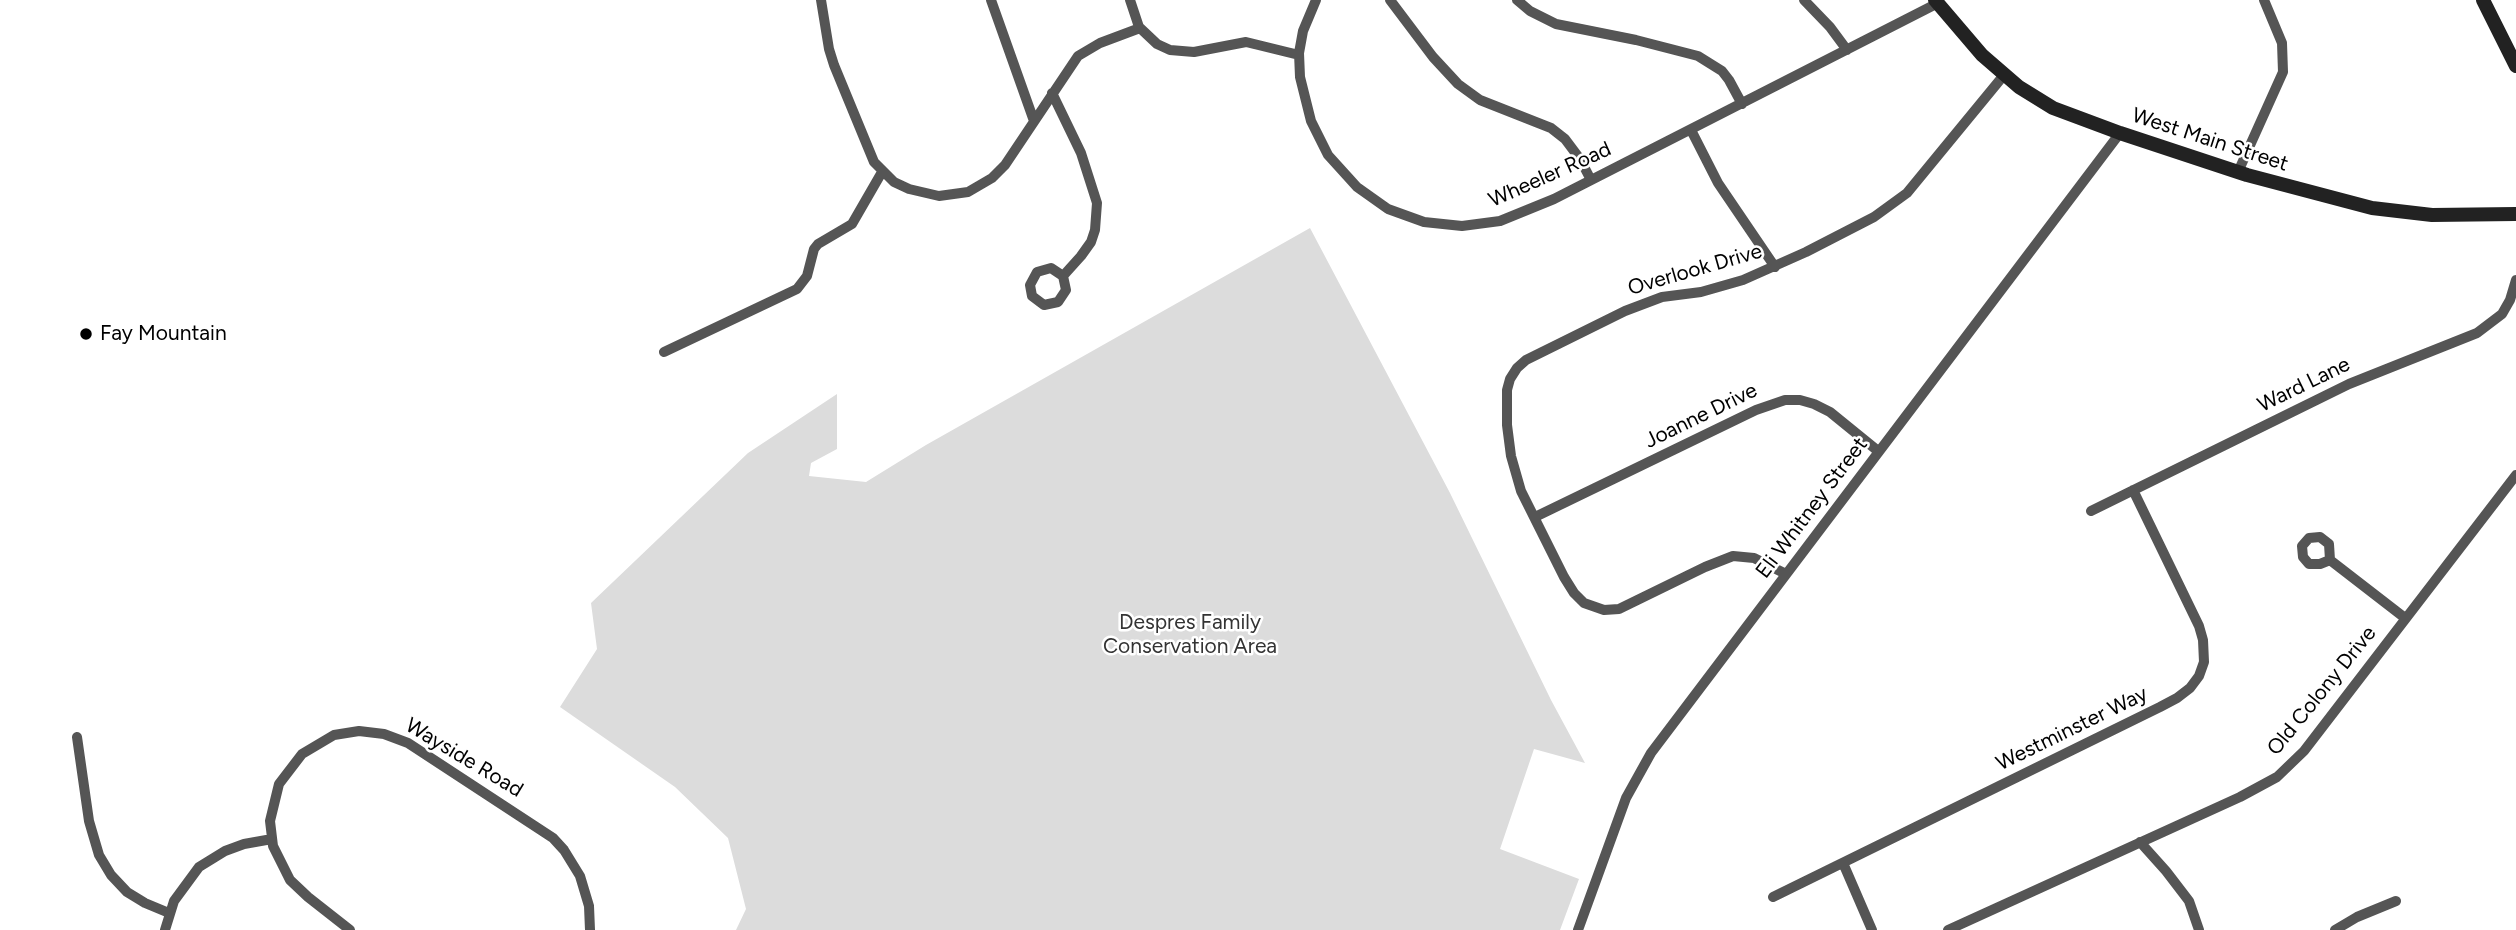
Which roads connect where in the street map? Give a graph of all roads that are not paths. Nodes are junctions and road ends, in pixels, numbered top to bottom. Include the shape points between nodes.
1 (821, 0) edge
2 (992, 0) edge
3 (1130, 0) edge
4 (1315, 0) edge
5 (1391, 0) edge
6 (1517, 0) edge
7 (1804, 0) edge
8 (2264, 0) edge
9 (2483, 0) edge
10 (1937, 2) edge
11 (1140, 28) junction
12 (1847, 50) junction
13 (1299, 55) junction
14 (2516, 66) edge
15 (2004, 75) junction
16 (1052, 93) junction
17 (1742, 104) junction
18 (1034, 121) junction
19 (1690, 130) junction
20 (2120, 134) junction
21 (882, 172) junction
22 (2238, 172) junction
23 (1591, 180) junction
24 (2516, 214) edge
25 (1775, 267) junction
26 (1063, 276) dead end
27 (2516, 280) edge
28 (664, 352) dead end
29 (1878, 451) junction
30 (2516, 475) edge
31 (2133, 490) junction
32 (2091, 511) dead end
33 (1535, 517) junction
34 (2330, 560) dead end
35 (1786, 574) junction
36 (2405, 618) junction
37 (77, 737) dead end
38 (272, 839) junction
39 (2140, 842) junction
40 (1843, 863) junction
41 (1773, 897) dead end
42 (2396, 901) dead end
43 (169, 913) junction
44 (165, 930) edge
45 (349, 930) edge
46 (590, 930) edge
47 (1578, 930) edge
48 (1872, 930) edge
49 (1948, 930) edge
50 (2199, 930) edge
51 (2335, 930) edge

1 - 21 street via 834,65
2 - 18 street
3 - 11 street
4 - 13 street, Wheeler Road
5 - 23 street via 1458,84 1480,100 1551,128 1565,139
6 - 17 street via 1556,24 1698,56 1722,71
7 - 12 street
8 - 22 street via 2282,43 2283,72
9 - 14 street
10 - 12 street, Wheeler Road
10 - 15 street, West Main Street
11 - 13 street via 1170,50 1194,52 1246,42
11 - 16 street via 1078,56
12 - 17 street, Wheeler Road
13 - 23 street, Wheeler Road via 1304,99 1328,155 1373,200 1406,216 1441,225 1481,225 1515,217
15 - 20 street, West Main Street via 2053,108
15 - 25 street, Overlook Drive via 1907,193 1874,217
16 - 18 street
16 - 26 street via 1082,153 1097,203 1091,242
17 - 19 street, Wheeler Road
18 - 21 street via 1005,165 968,192 924,193 894,182
19 - 23 street, Wheeler Road
19 - 25 street via 1718,183
20 - 22 street, West Main Street
20 - 29 street, Eli Whitney Street
21 - 28 street via 852,224 814,249 807,276 797,289
22 - 24 street, West Main Street via 2396,212
25 - 33 street, Overlook Drive via 1719,288 1646,302 1517,368 1507,390 1511,456 1521,491
27 - 31 street, Ward Lane via 2501,314 2477,333 2349,384
29 - 33 street, Joanne Drive via 1830,412 1807,402 1785,400
29 - 35 street, Eli Whitney Street
30 - 36 street, Old Colony Drive
31 - 32 street, Ward Lane
31 - 40 street, Westminster Way via 2203,639 2204,662 2190,688 2169,703
33 - 35 street, Overlook Drive via 1574,593 1584,603 1604,610 1619,609 1733,556 1754,558
34 - 36 street
35 - 47 street, Eli Whitney Street via 1633,781
36 - 39 street, Old Colony Drive via 2304,751 2277,776
37 - 43 street via 89,821 99,855 127,891
38 - 43 street via 235,847 208,861 185,883
38 - 45 street, Wayside Road via 283,869 298,889
38 - 46 street, Wayside Road via 274,796 285,773 302,754 334,735 384,733 408,743 553,838 580,876
39 - 49 street, Old Colony Drive
39 - 50 street via 2189,901
40 - 41 street, Westminster Way
40 - 48 street
42 - 51 street
43 - 44 street

